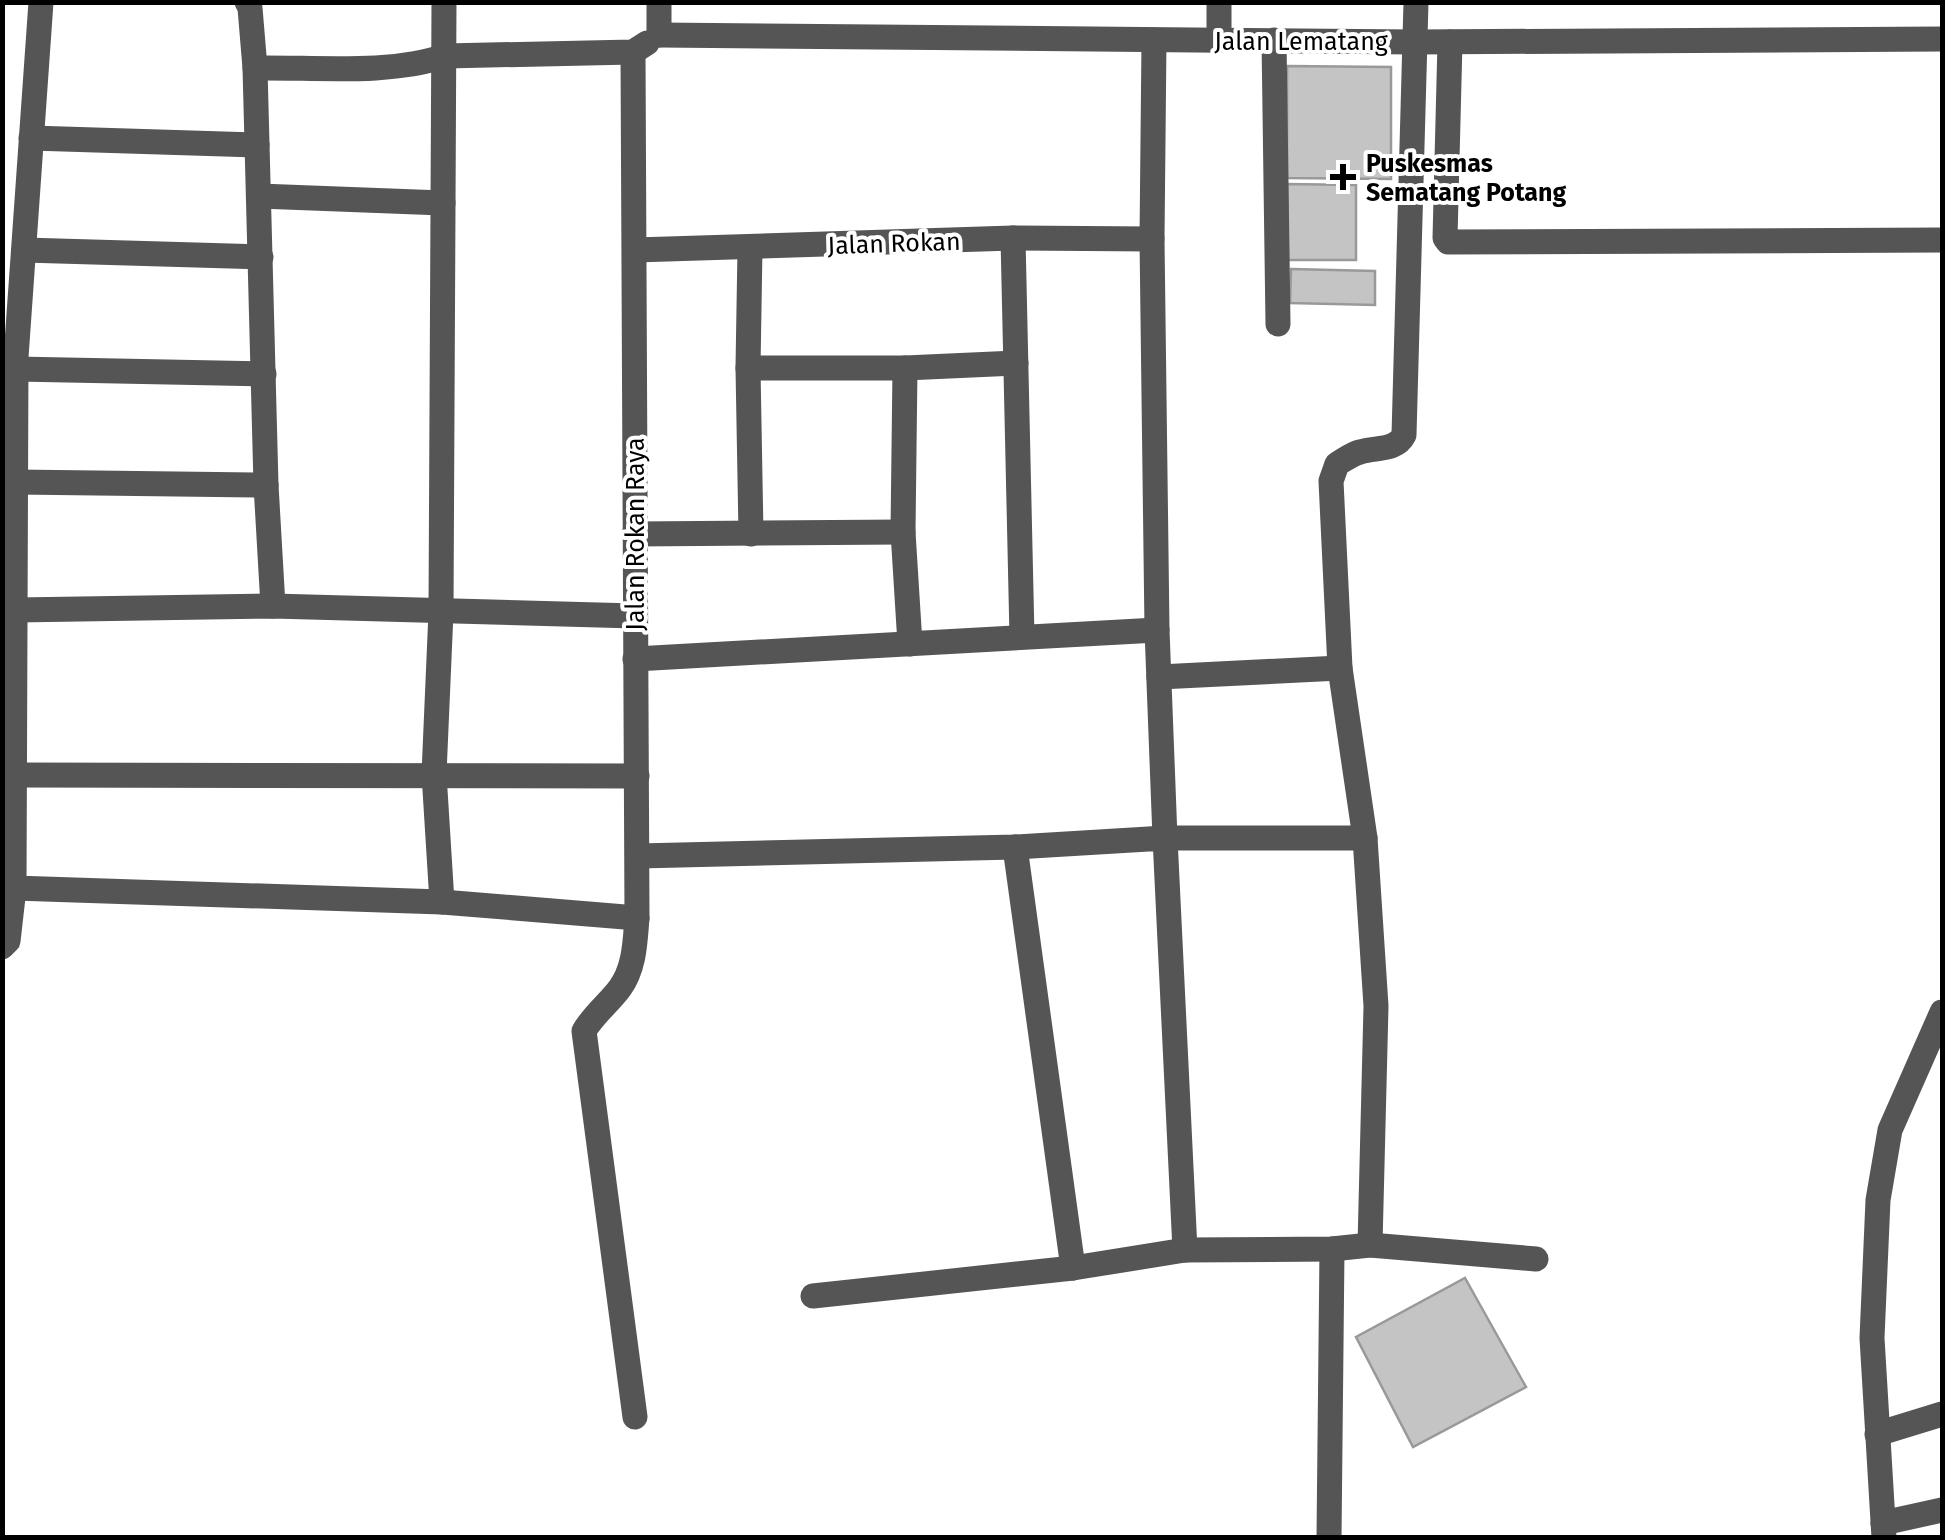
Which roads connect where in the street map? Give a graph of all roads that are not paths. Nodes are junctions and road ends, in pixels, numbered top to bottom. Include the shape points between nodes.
1 (41, 2) edge
2 (247, 2) edge
3 (444, 2) edge
4 (659, 2) edge
5 (1219, 2) edge
6 (1416, 2) edge
7 (659, 35) junction
8 (1942, 39) edge
9 (1154, 40) junction
10 (1219, 40) junction
11 (1274, 40) junction
12 (1416, 42) junction
13 (1450, 42) junction
14 (632, 52) junction
15 (445, 56) junction
16 (255, 68) junction
17 (30, 138) junction
18 (258, 145) junction
19 (1412, 183) junction
20 (1446, 184) junction
21 (259, 196) junction
22 (443, 203) junction
23 (1014, 238) junction
24 (1152, 239) junction
25 (1942, 240) edge
26 (750, 248) junction
27 (24, 250) junction
28 (635, 250) junction
29 (262, 257) junction
30 (1278, 324) dead end
31 (1016, 363) junction
32 (748, 368) junction
33 (904, 368) junction
34 (16, 369) junction
35 (264, 374) junction
36 (16, 482) junction
37 (266, 485) junction
38 (903, 532) junction
39 (634, 534) junction
40 (751, 534) junction
41 (272, 606) junction
42 (16, 610) junction
43 (441, 612) junction
44 (636, 616) junction
45 (1157, 630) junction
46 (1022, 636) junction
47 (910, 644) junction
48 (634, 659) junction
49 (1340, 668) junction
50 (1159, 677) junction
51 (434, 774) junction
52 (15, 775) junction
53 (637, 776) junction
54 (1164, 838) junction
55 (1365, 838) junction
56 (1015, 847) junction
57 (638, 856) junction
58 (14, 888) junction
59 (442, 902) junction
60 (637, 918) junction
61 (2, 947) edge
62 (1942, 1012) edge
63 (1370, 1245) junction
64 (1185, 1250) junction
65 (1332, 1250) junction
66 (1536, 1259) dead end
67 (1073, 1268) junction
68 (813, 1296) dead end
69 (1942, 1414) edge
70 (635, 1417) dead end
71 (1877, 1434) junction
72 (1942, 1510) edge
73 (1883, 1530) edge
74 (1329, 1538) edge

1 - 17 street
2 - 16 street
3 - 15 street
4 - 7 street
5 - 10 street
6 - 12 street
7 - 9 street, Jalan Lematang
7 - 14 street
8 - 13 street, Jalan Lematang
9 - 10 street, Jalan Lematang
9 - 24 street
10 - 11 street, Jalan Lematang
11 - 12 street, Jalan Lematang
11 - 30 street
12 - 13 street, Jalan Lematang
12 - 19 street
13 - 20 street
14 - 15 street
14 - 28 street, Jalan Rokan Raya
15 - 16 street via 384,67
15 - 22 street
16 - 18 street
17 - 18 street
17 - 27 street
18 - 21 street
19 - 20 street
19 - 49 street via 1404,435 1402,442 1337,464 1331,481
20 - 25 street via 1448,242
21 - 22 street
21 - 29 street
22 - 43 street
23 - 24 street, Jalan Rokan
23 - 26 street, Jalan Rokan
23 - 31 street
24 - 45 street
26 - 28 street, Jalan Rokan
26 - 32 street
27 - 29 street
27 - 34 street
28 - 39 street, Jalan Rokan Raya
29 - 35 street
31 - 33 street
31 - 46 street
32 - 33 street
32 - 40 street
33 - 38 street
34 - 35 street
34 - 36 street
35 - 37 street
36 - 37 street
36 - 42 street
37 - 41 street
38 - 40 street
38 - 47 street
39 - 40 street
39 - 44 street, Jalan Rokan Raya
41 - 42 street
41 - 43 street
42 - 52 street
43 - 44 street
43 - 51 street
44 - 48 street, Jalan Rokan Raya
45 - 46 street
45 - 50 street
46 - 47 street
47 - 48 street
48 - 53 street, Jalan Rokan Raya
49 - 50 street
49 - 55 street
50 - 54 street
51 - 52 street
51 - 53 street
51 - 59 street
52 - 58 street
53 - 57 street, Jalan Rokan Raya
54 - 55 street
54 - 56 street
54 - 64 street
55 - 63 street via 1376,1006
56 - 57 street
56 - 67 street
57 - 60 street, Jalan Rokan Raya
58 - 59 street
58 - 61 street
59 - 60 street
60 - 70 street, Jalan Rokan Raya via 630,970 584,1031
62 - 71 street via 1890,1130 1878,1200 1872,1338
63 - 65 street
63 - 66 street
64 - 65 street
64 - 67 street
65 - 74 street
67 - 68 street
69 - 71 street
71 - 73 street
72 - 73 street

